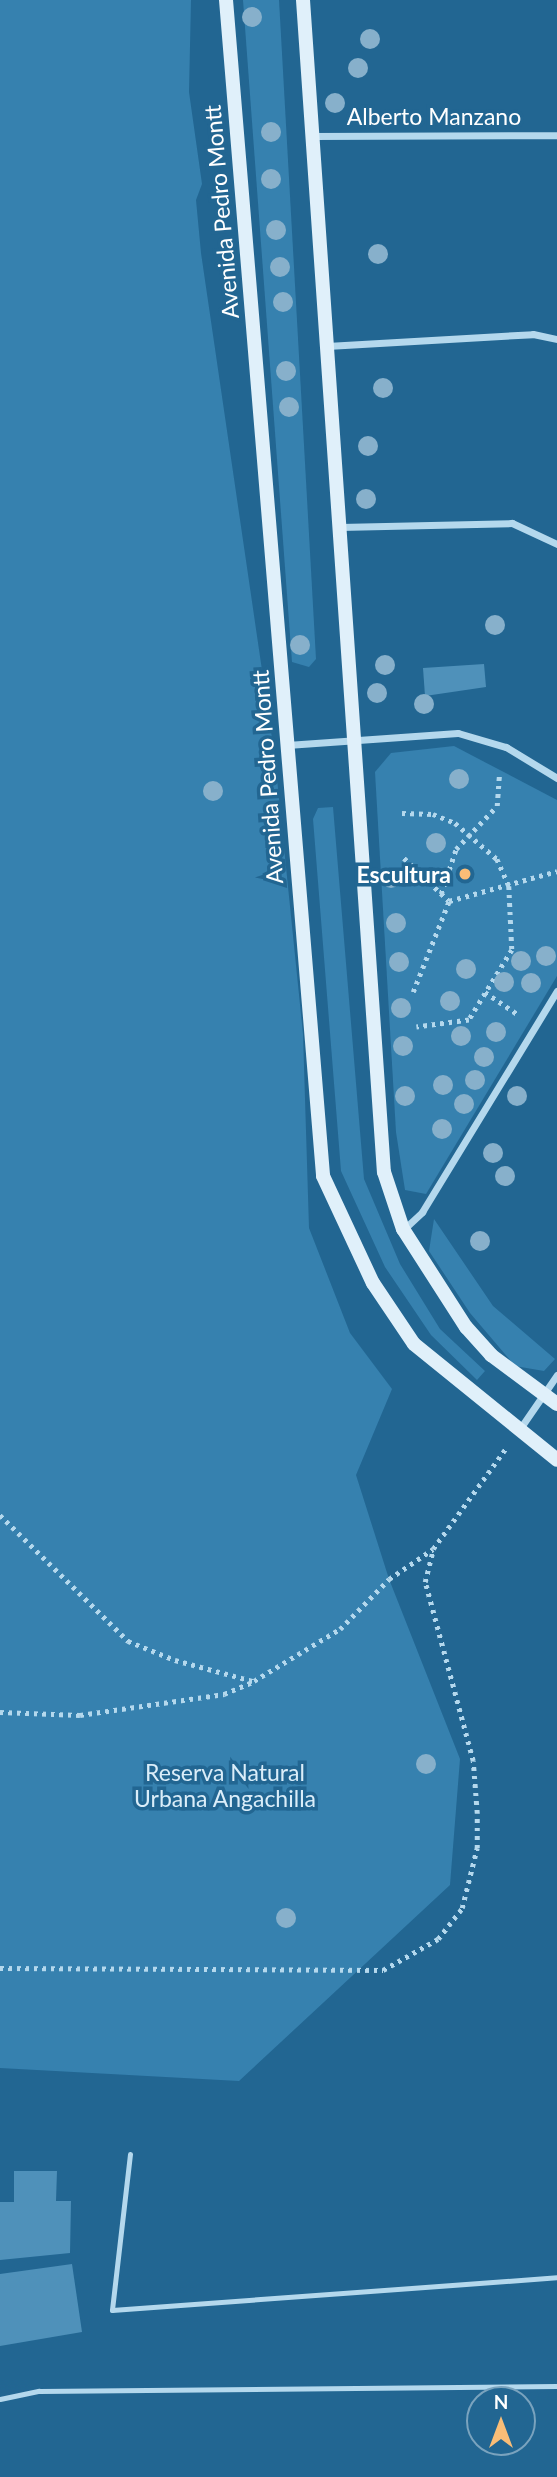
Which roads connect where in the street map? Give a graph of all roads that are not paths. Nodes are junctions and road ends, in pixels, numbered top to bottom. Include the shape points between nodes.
1 (226, 0) edge
2 (303, 0) edge
3 (557, 135) edge
4 (311, 136) junction
5 (557, 339) edge
6 (327, 346) junction
7 (340, 527) junction
8 (557, 544) edge
9 (354, 738) junction
10 (287, 745) junction
11 (557, 778) edge
12 (557, 991) edge
13 (404, 1229) junction
14 (557, 1375) edge
15 (543, 1394) junction
16 (557, 1404) edge
17 (519, 1431) junction
18 (557, 1460) edge
19 (130, 2154) dead end
20 (557, 2277) edge
21 (557, 2386) edge
22 (0, 2399) edge

1 - 10 main road, Avenida Pedro Montt
2 - 4 main road
3 - 4 street, Alberto Manzano
4 - 6 main road
5 - 6 street via 533,334
6 - 7 main road
7 - 8 street via 512,523
7 - 9 main road
9 - 10 street
9 - 11 street via 458,733 506,747
9 - 13 main road via 384,1172
10 - 17 main road, Avenida Pedro Montt via 323,1176 373,1283 414,1344
12 - 13 street via 422,1212
13 - 15 main road via 466,1327 491,1355
14 - 15 street
15 - 16 main road
15 - 17 street
17 - 18 main road, Avenida Pedro Montt
19 - 20 lane via 112,2310
21 - 22 lane via 39,2391

